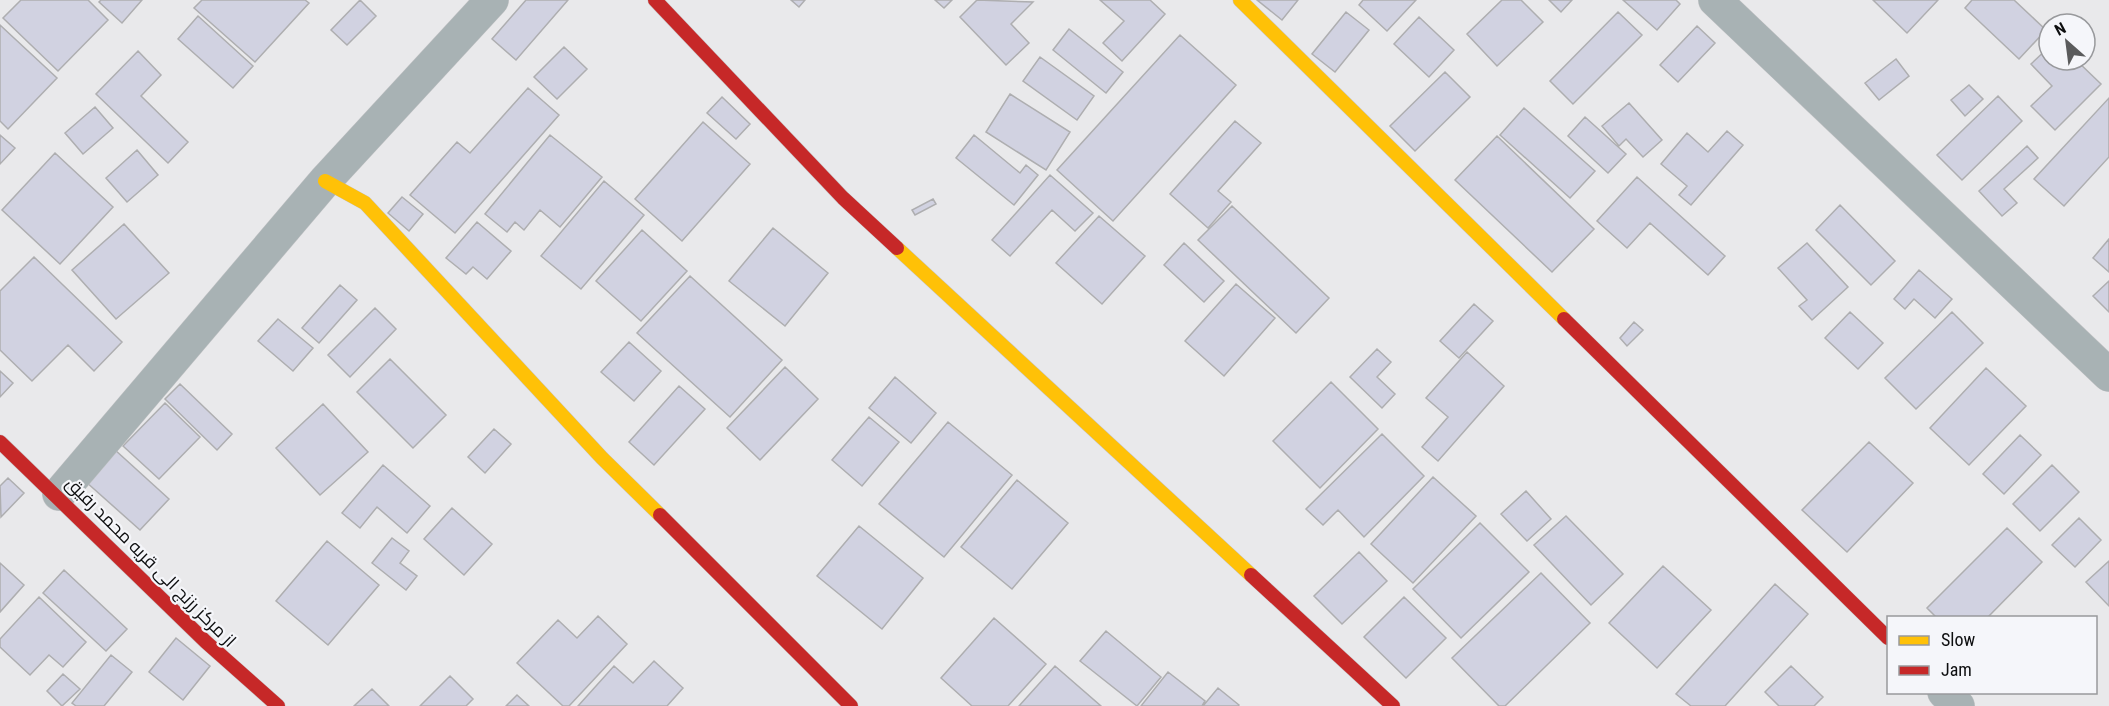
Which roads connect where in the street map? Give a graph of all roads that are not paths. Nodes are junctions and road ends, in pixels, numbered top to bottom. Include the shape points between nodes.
1 (492, 0) edge
2 (656, 0) edge
3 (1240, 0) edge
4 (1715, 0) edge
5 (326, 181) junction
6 (2109, 375) edge
7 (0, 442) edge
8 (59, 494) junction
9 (1887, 637) edge
10 (1945, 694) edge
11 (278, 706) edge
12 (851, 706) edge
13 (1393, 706) edge
14 (1958, 706) edge

1 - 5 street
2 - 13 street via 843,198
3 - 9 street
4 - 6 street
5 - 8 street
5 - 12 street via 365,203 602,458
7 - 8 street, از مرکز رزنج الی قریه محمد رفیق
8 - 11 street, از مرکز رزنج الی قریه محمد رفیق via 225,662
10 - 14 street

